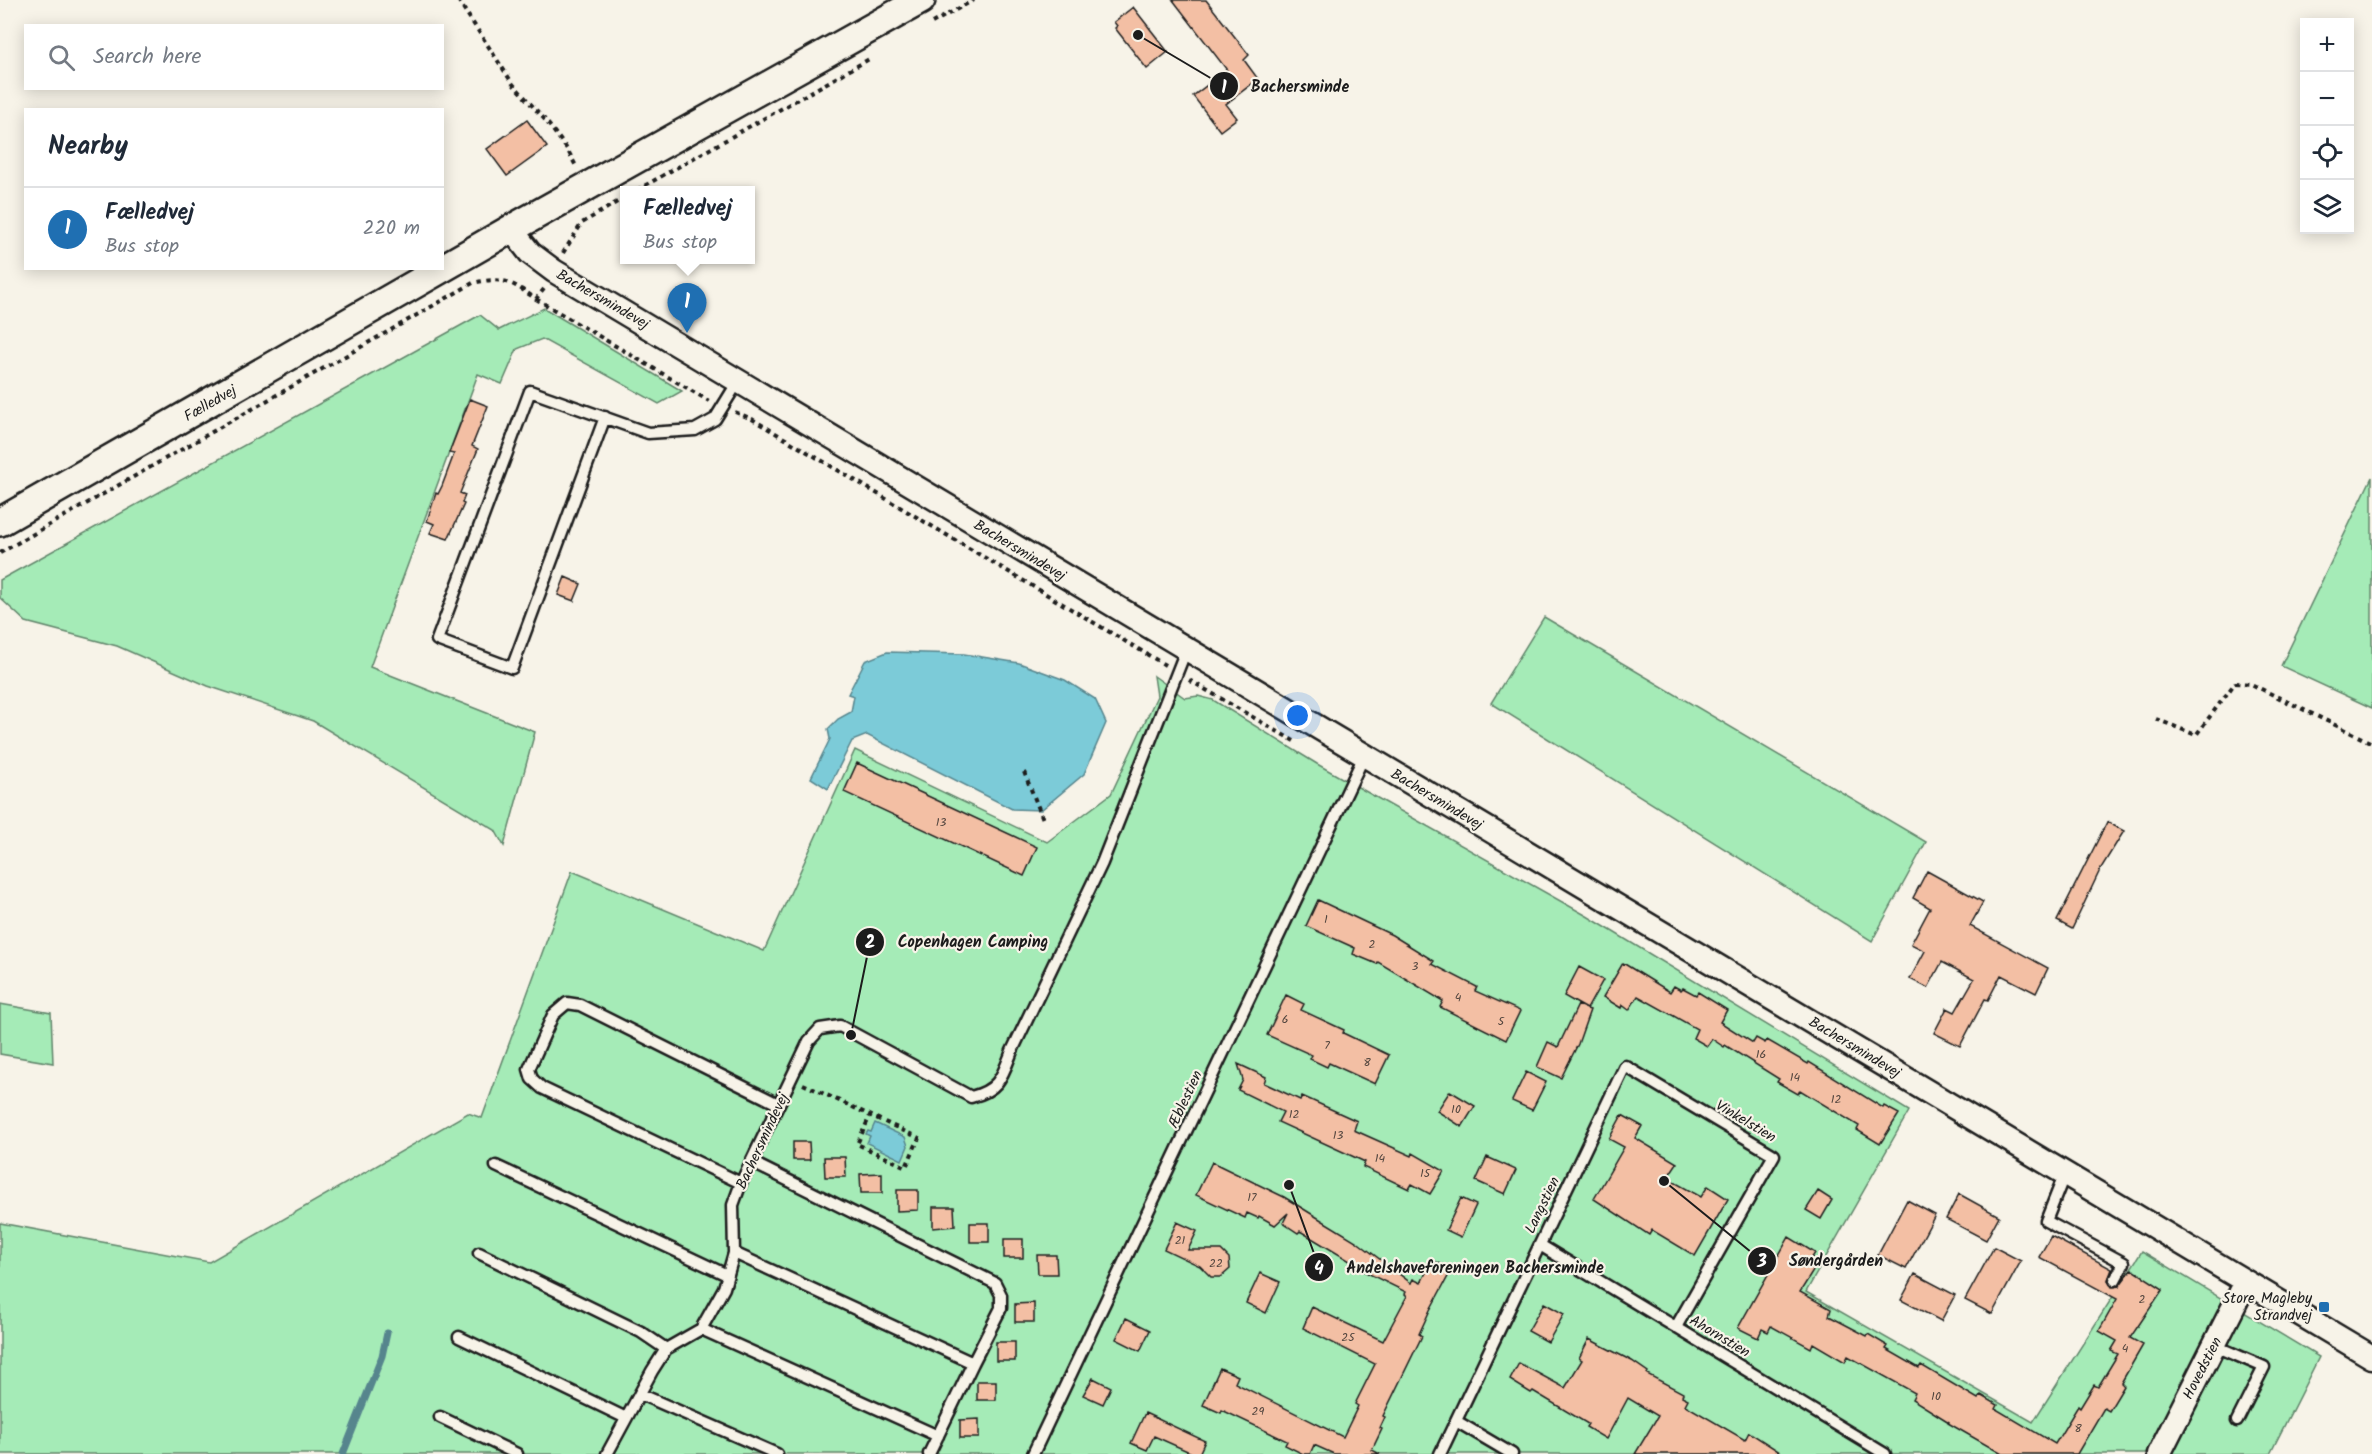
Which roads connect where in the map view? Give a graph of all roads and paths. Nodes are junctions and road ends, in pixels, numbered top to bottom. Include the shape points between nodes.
1 (458, 0) edge
2 (921, 0) edge
3 (974, 0) edge
4 (923, 29) dead end
5 (872, 58) dead end
6 (644, 186) edge
7 (587, 187) junction
8 (620, 200) edge
9 (511, 229) junction
10 (444, 267) edge
11 (439, 270) edge
12 (554, 271) junction
13 (739, 380) junction
14 (605, 417) junction
15 (0, 522) edge
16 (0, 553) edge
17 (1186, 650) junction
18 (2156, 719) dead end
19 (2372, 743) edge
20 (1364, 756) junction
21 (1024, 772) dead end
22 (1043, 819) dead end
23 (1625, 1066) joint
24 (791, 1079) junction
25 (778, 1104) junction
26 (870, 1116) junction
27 (751, 1162) junction
28 (495, 1166) dead end
29 (2065, 1172) junction
30 (741, 1182) junction
31 (1540, 1245) junction
32 (479, 1253) dead end
33 (734, 1253) junction
34 (728, 1275) junction
35 (2115, 1280) dead end
36 (2246, 1282) junction
37 (1676, 1327) junction
38 (701, 1329) junction
39 (459, 1337) dead end
40 (2213, 1345) junction
41 (666, 1349) junction
42 (2372, 1357) edge
43 (973, 1363) junction
44 (640, 1394) junction
45 (441, 1417) dead end
46 (626, 1418) junction
47 (1456, 1421) junction
48 (2237, 1421) dead end
49 (938, 1436) junction
50 (517, 1454) edge
51 (607, 1454) edge
52 (777, 1454) edge
53 (929, 1454) edge
54 (1033, 1454) edge
55 (1440, 1454) edge
56 (1512, 1454) edge
57 (1885, 1454) edge
58 (2159, 1454) edge

1 - 7 path via 513,84 567,149
2 - 7 street, Fælledvej
3 - 4 path
5 - 6 path
7 - 9 street, Fælledvej
8 - 12 path via 582,223
9 - 10 street, Fælledvej
9 - 12 street, Bachersmindevej via 530,253
11 - 15 street, Fælledvej
12 - 13 street, Bachersmindevej
12 - 16 path via 536,299 507,281 491,279 473,284
13 - 14 lane via 715,419 695,430 648,432
13 - 17 street, Bachersmindevej
14 - 14 lane via 530,391 436,640 512,668
17 - 20 street, Bachersmindevej
17 - 24 lane, Bachersmindevej via 1102,863 1001,1079 988,1093 971,1097 840,1026 820,1029 809,1041
18 - 19 path via 2196,735 2235,683 2251,684
20 - 29 street, Bachersmindevej
20 - 54 lane, Æblestien
21 - 22 path
23 - 31 lane, Langstien
23 - 37 lane, Vinkelstien via 1774,1155
24 - 25 lane, Bachersmindevej
24 - 26 path
25 - 27 lane, Bachersmindevej
25 - 30 lane via 580,1005 567,1003 553,1015 529,1069 532,1079 542,1088
26 - 26 path via 919,1138 906,1167 857,1144
27 - 30 lane, Bachersmindevej
27 - 43 lane via 994,1283 1001,1295 1001,1308
28 - 34 lane
29 - 35 lane via 2046,1221 2124,1263
29 - 36 street, Bachersmindevej
30 - 33 lane, Bachersmindevej via 733,1205
31 - 37 lane, Ahornstien
31 - 47 lane, Langstien
32 - 41 lane via 641,1332
33 - 34 lane, Bachersmindevej
33 - 43 lane
34 - 38 lane, Bachersmindevej
36 - 40 street, Hovedstien
36 - 42 street, Bachersmindevej
37 - 57 lane, Ahornstien
38 - 41 lane
38 - 49 lane
39 - 46 lane
40 - 48 lane via 2264,1367
40 - 58 street, Hovedstien
41 - 44 lane
43 - 49 lane
44 - 46 lane
44 - 52 lane
45 - 50 lane
46 - 51 lane
47 - 55 lane, Langstien
47 - 56 lane
49 - 53 lane

